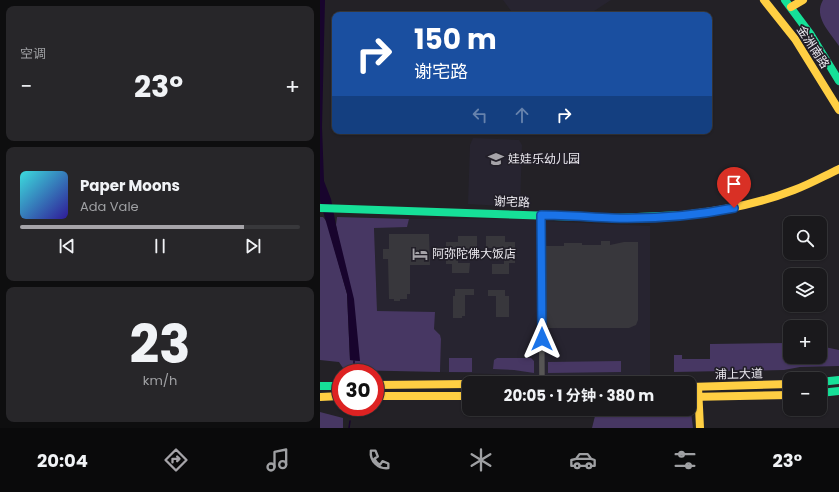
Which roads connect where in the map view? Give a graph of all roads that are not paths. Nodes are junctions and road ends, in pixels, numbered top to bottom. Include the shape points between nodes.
1 (764, 0) edge
2 (785, 0) edge
3 (803, 0) edge
4 (791, 7) junction
5 (839, 81) edge
6 (839, 110) edge
7 (839, 169) edge
8 (320, 208) edge
9 (541, 215) junction
10 (542, 376) edge
11 (839, 380) edge
12 (827, 381) edge
13 (462, 384) edge
14 (783, 384) edge
15 (384, 385) edge
16 (320, 386) edge
17 (332, 386) edge
18 (698, 387) joint
19 (839, 391) edge
20 (827, 392) edge
21 (783, 395) edge
22 (332, 396) edge
23 (384, 396) edge
24 (462, 396) edge
25 (320, 397) edge
26 (698, 397) junction
27 (700, 428) edge

1 - 6 main road, 金洲南路 via 796,41
2 - 4 main road, 金洲南路
3 - 4 main road
4 - 5 main road, 金洲南路
7 - 9 main road, 谢宅路 via 789,192 718,211 661,217
8 - 9 main road, 谢宅路
9 - 10 street
11 - 12 main road
13 - 15 main road
14 - 18 main road, 浦上大道
16 - 17 main road
18 - 26 main road
19 - 20 main road
21 - 26 main road, 浦上大道
22 - 25 main road
23 - 24 main road
26 - 27 main road

